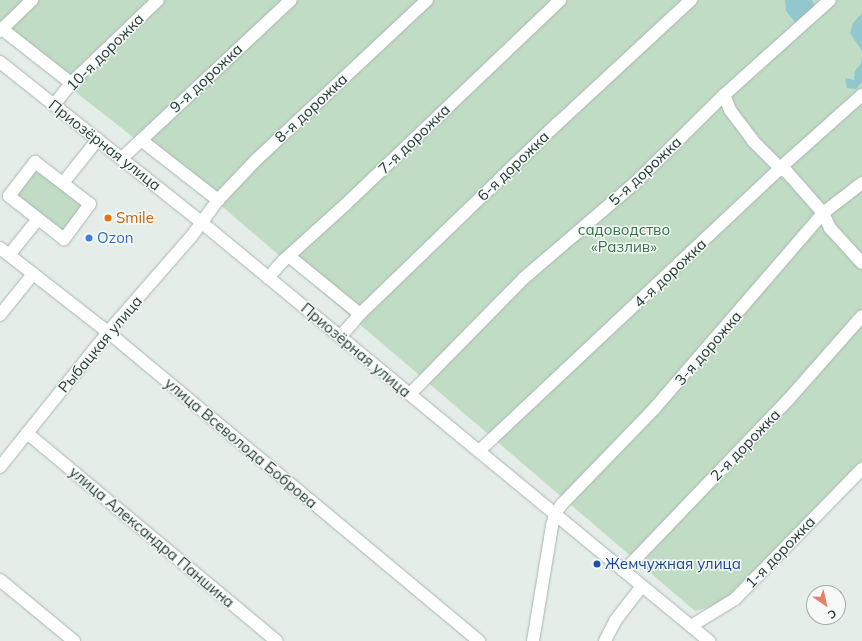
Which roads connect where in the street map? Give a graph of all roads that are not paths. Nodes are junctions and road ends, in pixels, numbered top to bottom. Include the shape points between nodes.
1 (32, 0) edge
2 (158, 0) edge
3 (290, 0) edge
4 (427, 0) edge
5 (560, 0) edge
6 (691, 0) edge
7 (830, 0) edge
8 (1, 30) edge
9 (0, 62) edge
10 (71, 83) junction
11 (724, 95) junction
12 (862, 95) edge
13 (54, 105) junction
14 (98, 139) junction
15 (141, 140) junction
16 (122, 158) junction
17 (780, 168) junction
18 (63, 183) junction
19 (862, 184) edge
20 (218, 200) junction
21 (823, 213) junction
22 (38, 219) junction
23 (201, 222) junction
24 (4, 251) edge
25 (290, 257) junction
26 (862, 263) edge
27 (33, 274) junction
28 (268, 278) junction
29 (360, 314) junction
30 (0, 315) edge
31 (862, 316) edge
32 (108, 332) junction
33 (340, 337) junction
34 (410, 394) junction
35 (27, 433) junction
36 (479, 451) junction
37 (0, 467) edge
38 (862, 469) edge
39 (555, 514) junction
40 (624, 571) junction
41 (0, 580) edge
42 (642, 586) junction
43 (691, 626) junction
44 (74, 641) edge
45 (277, 641) edge
46 (479, 641) edge
47 (533, 641) edge
48 (604, 641) edge
49 (710, 641) edge

1 - 8 street
2 - 10 street, 10-я дорожка
3 - 15 street, 9-я дорожка
4 - 20 street, 8-я дорожка via 256,160
5 - 25 street, 7-я дорожка
6 - 29 street, 6-я дорожка via 557,124
7 - 11 street, 5-я дорожка
8 - 10 street
9 - 13 street, Приозёрная улица
10 - 13 street, 10-я дорожка
11 - 17 street via 730,110 753,141
11 - 34 street, 5-я дорожка via 634,183 524,278
12 - 17 street, 4-я дорожка
13 - 14 street, Приозёрная улица
14 - 16 street, Приозёрная улица
14 - 18 street
15 - 16 street, 9-я дорожка
15 - 20 street
16 - 23 street, Приозёрная улица
17 - 21 street via 787,172
17 - 36 street, 4-я дорожка
18 - 22 street via 90,204 64,239
18 - 22 street via 35,162 9,196
19 - 21 street, 3-я дорожка
20 - 23 street, 8-я дорожка
21 - 26 street via 830,228
21 - 39 street, 3-я дорожка via 721,334
22 - 24 street
23 - 28 street, Приозёрная улица
23 - 32 street, Рыбацкая улица
24 - 27 street, улица Всеволода Боброва
25 - 28 street, 7-я дорожка
25 - 29 street
27 - 30 street
27 - 32 street, улица Всеволода Боброва
28 - 33 street, Приозёрная улица
29 - 33 street, 6-я дорожка
31 - 40 street, 2-я дорожка via 788,400
32 - 35 street, Рыбацкая улица
32 - 46 street, улица Всеволода Боброва
33 - 34 street, Приозёрная улица
34 - 36 street, Приозёрная улица
35 - 37 street, Рыбацкая улица
35 - 45 street, улица Александра Паншина
36 - 39 street, Приозёрная улица
38 - 43 street, 1-я дорожка via 735,599
39 - 40 street, Приозёрная улица
39 - 47 street
40 - 42 street, Приозёрная улица
41 - 44 street
42 - 43 street, Приозёрная улица
42 - 48 street via 615,621
43 - 49 street, Приозёрная улица

